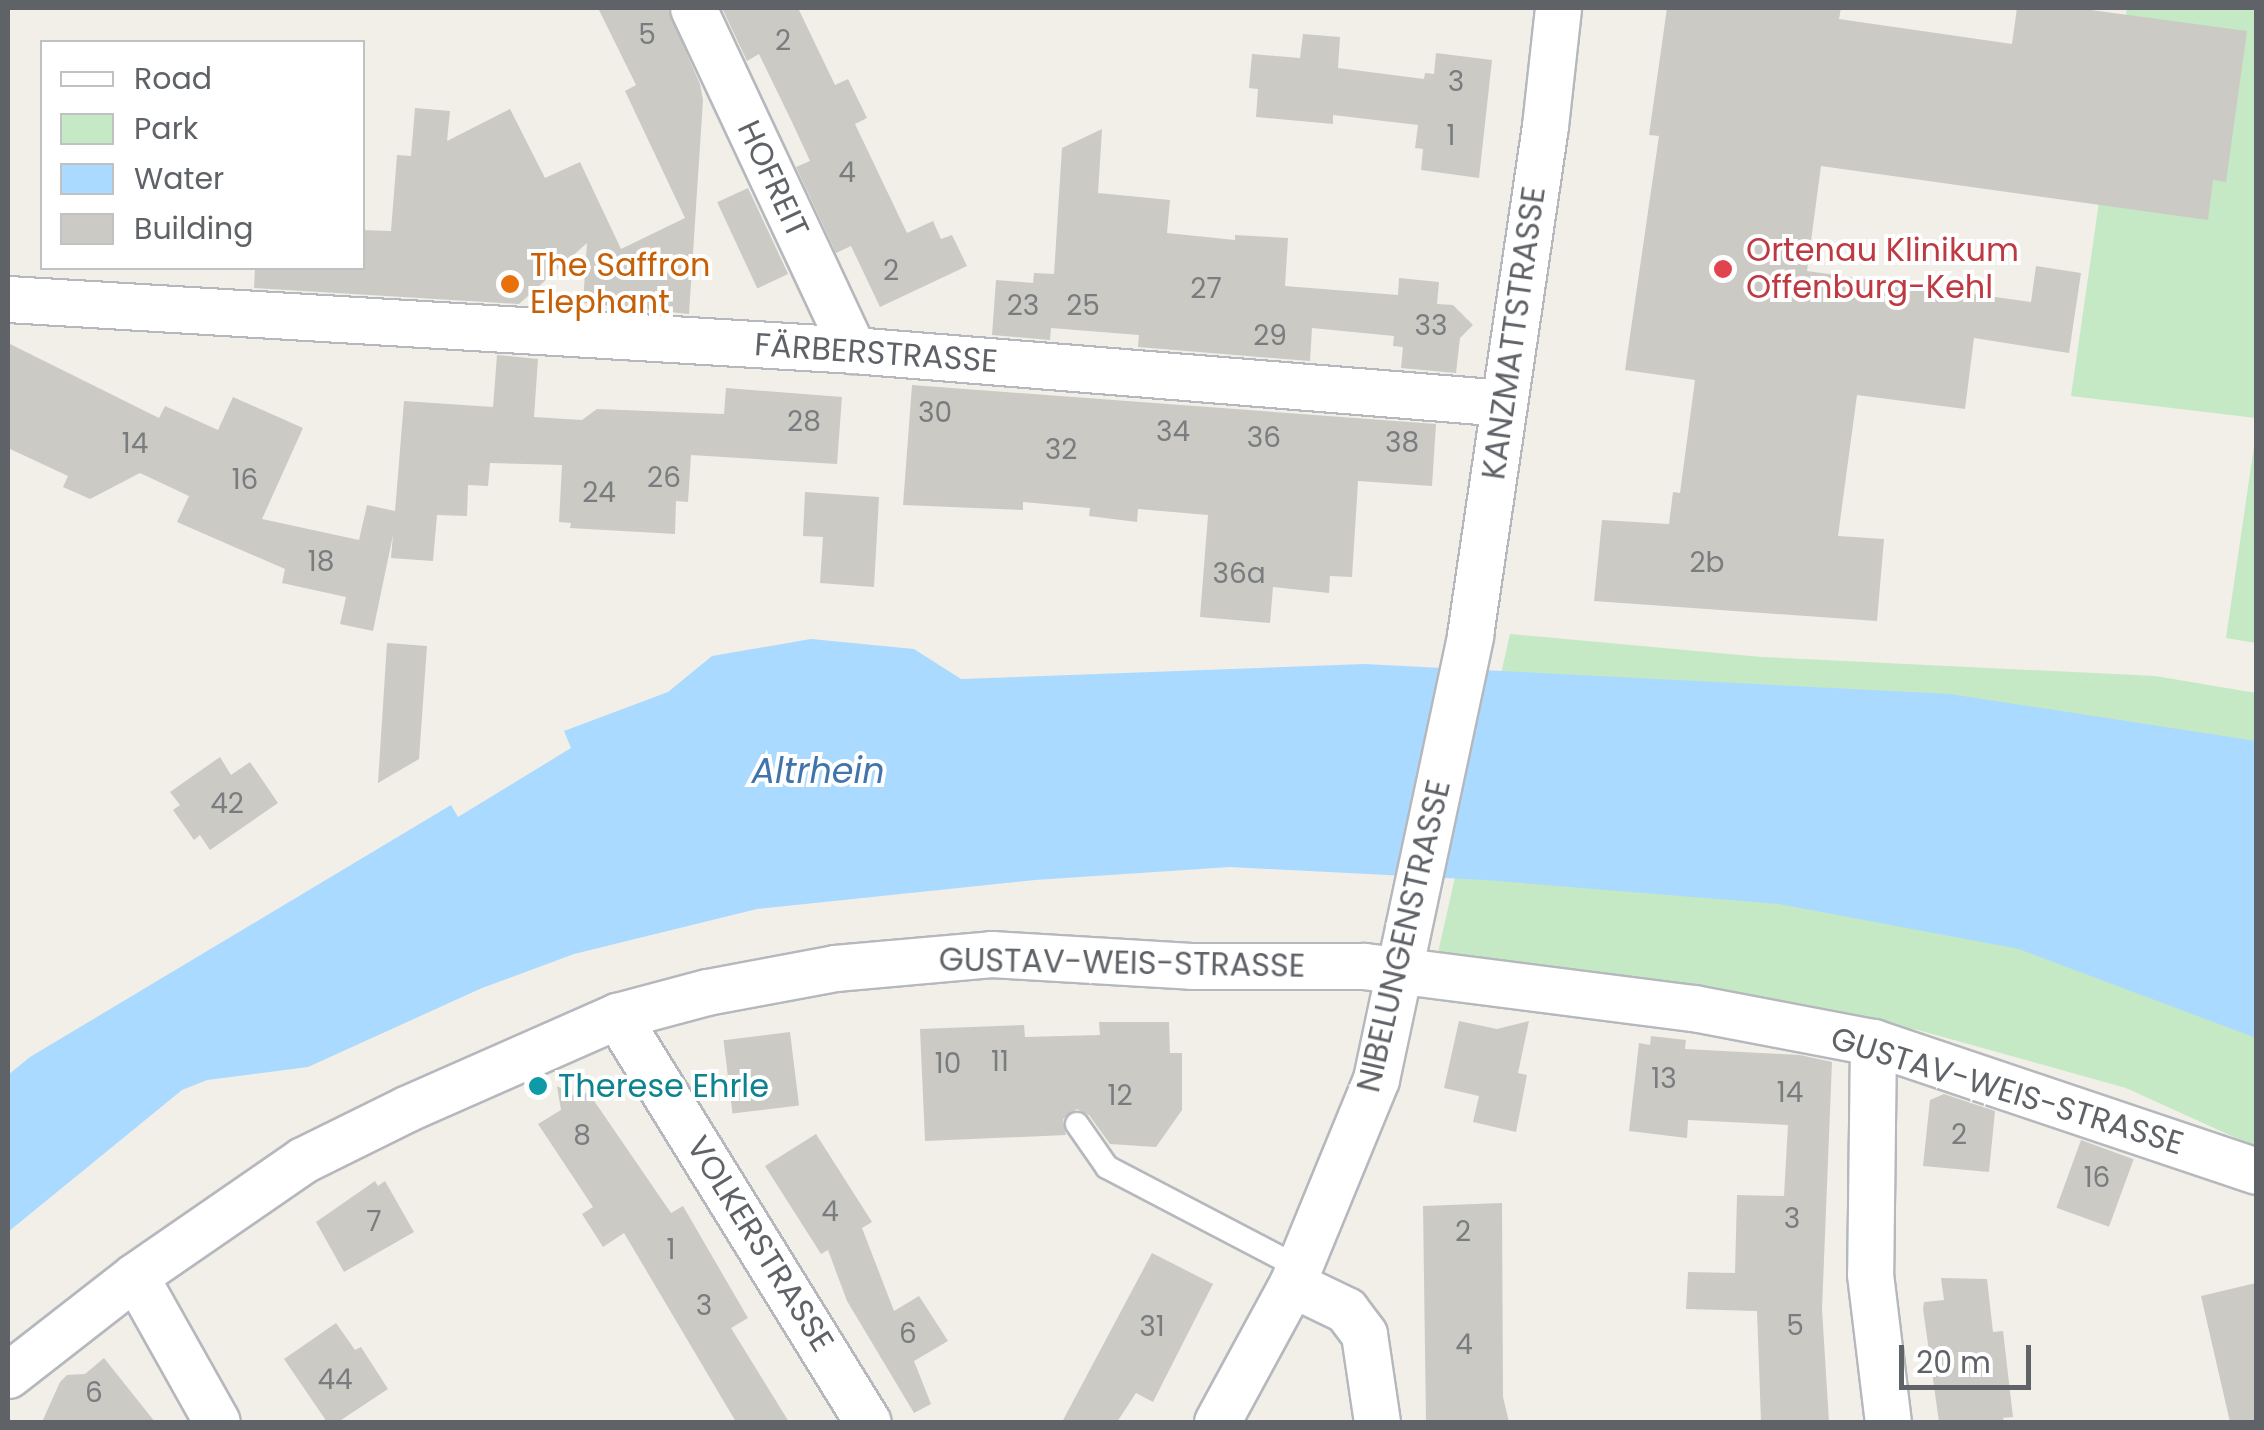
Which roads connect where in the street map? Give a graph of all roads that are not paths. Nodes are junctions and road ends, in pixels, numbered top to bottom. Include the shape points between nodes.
1 (694, 8) edge
2 (1558, 8) edge
3 (8, 300) edge
4 (853, 350) junction
5 (1504, 403) junction
6 (1466, 658) joint
7 (1400, 968) junction
8 (618, 1016) junction
9 (1873, 1042) junction
10 (1076, 1124) dead end
11 (2256, 1171) edge
12 (134, 1276) junction
13 (1295, 1276) junction
14 (8, 1375) edge
15 (218, 1422) edge
16 (868, 1422) edge
17 (1217, 1422) edge
18 (1377, 1422) edge
19 (1888, 1422) edge

1 - 4 street, HOFREIT
2 - 5 street, KANZMATTSTRASSE
3 - 4 street, FÄRBERSTRASSE
4 - 5 street, FÄRBERSTRASSE
5 - 6 street, KANZMATTSTRASSE
6 - 7 street, NIBELUNGENSTRASSE
7 - 8 street, GUSTAV-WEIS-STRASSE via 1191,966 992,954 834,968
7 - 9 street, GUSTAV-WEIS-STRASSE via 1694,1008
7 - 13 street, NIBELUNGENSTRASSE via 1376,1079
8 - 12 street, GUSTAV-WEIS-STRASSE via 303,1160
8 - 16 street, VOLKERSTRASSE
9 - 11 street, GUSTAV-WEIS-STRASSE
9 - 19 street via 1870,1274
10 - 13 lane via 1106,1167
12 - 14 street, GUSTAV-WEIS-STRASSE
12 - 15 street
13 - 17 street, NIBELUNGENSTRASSE
13 - 18 street via 1346,1310 1364,1334

